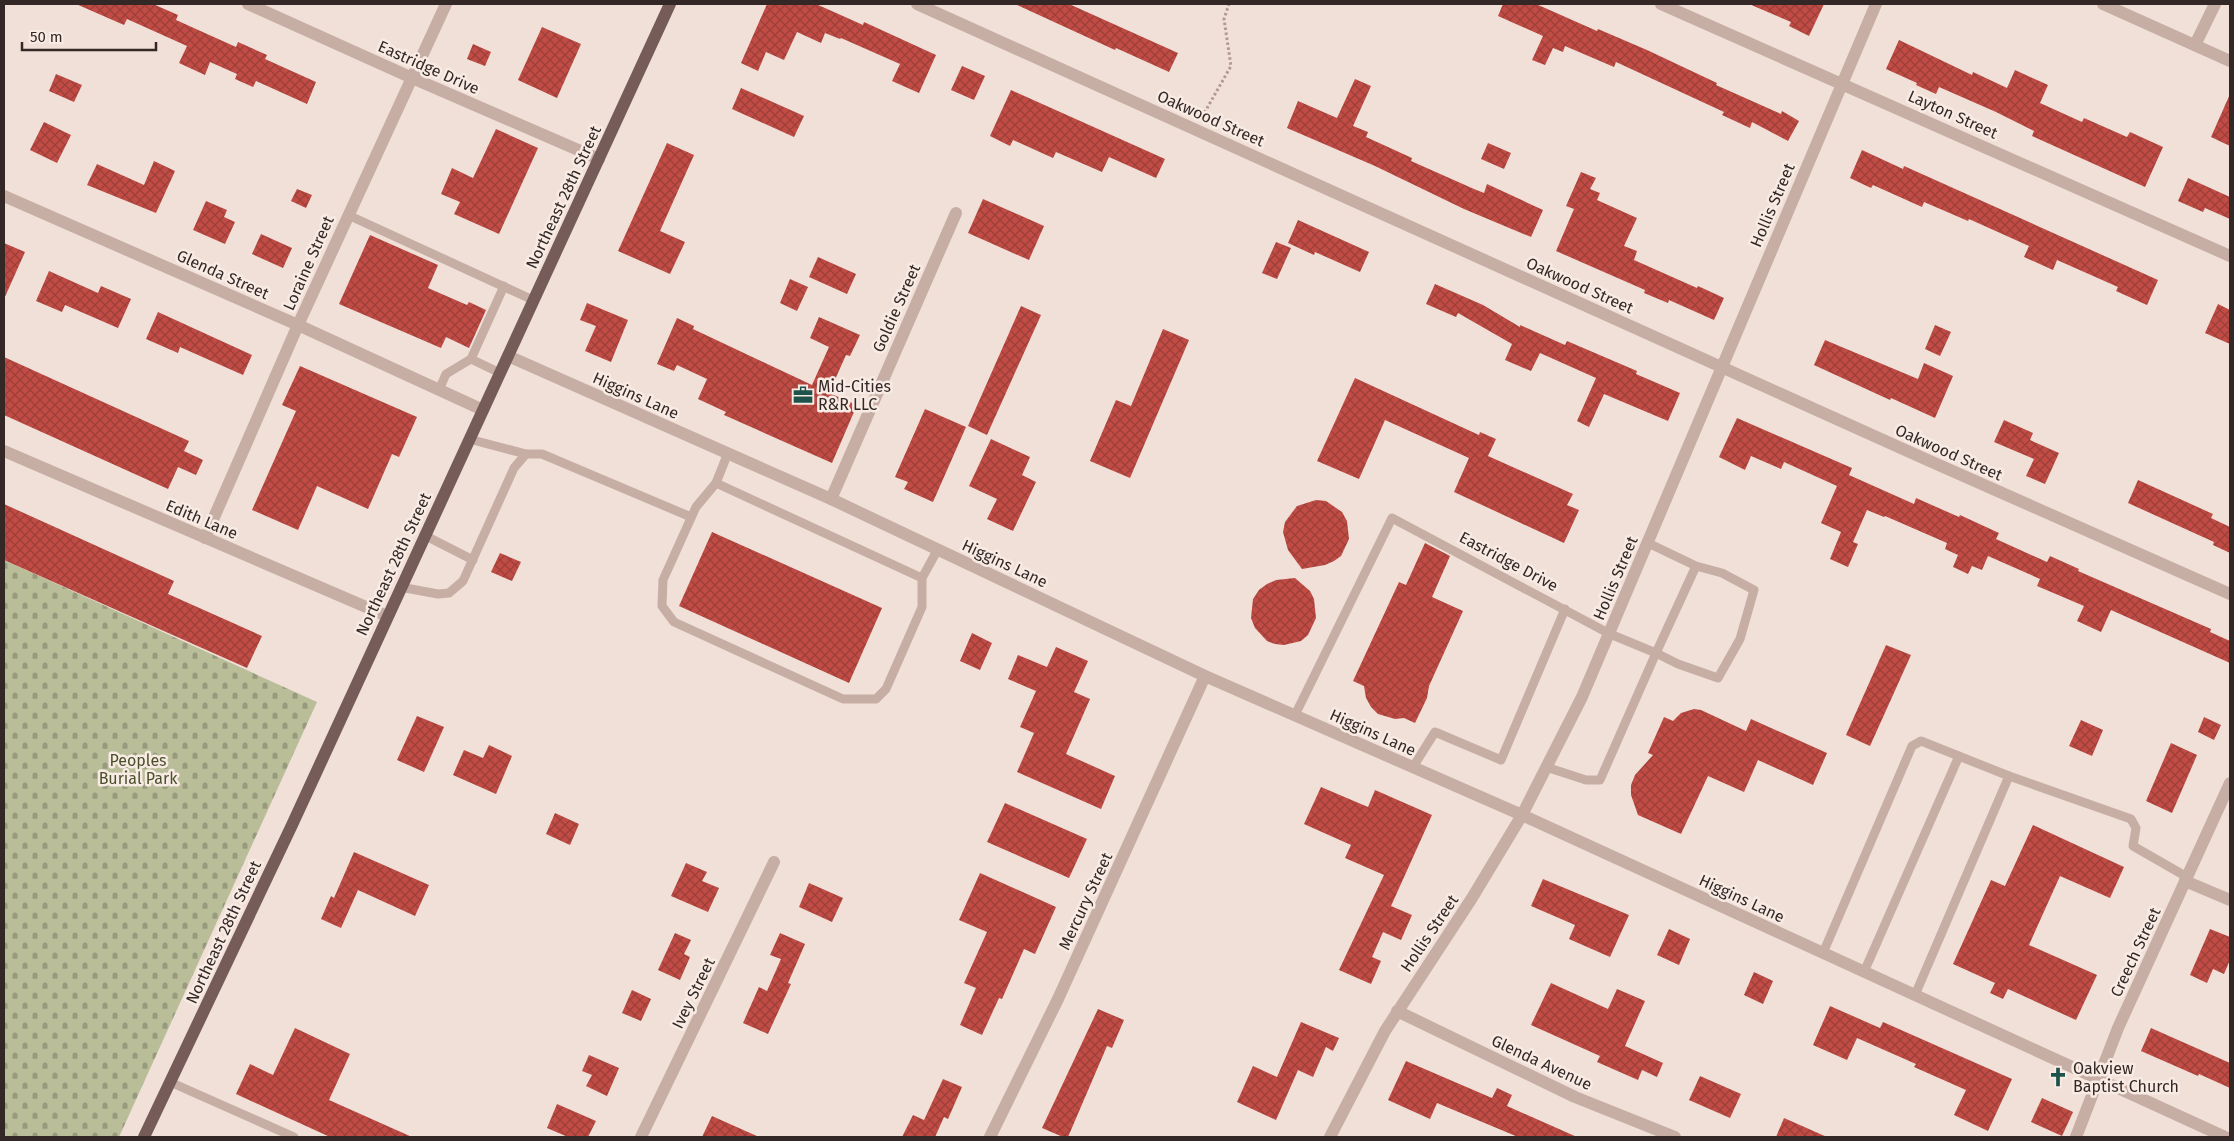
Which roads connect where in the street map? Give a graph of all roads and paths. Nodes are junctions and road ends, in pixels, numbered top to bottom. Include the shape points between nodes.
1 (248, 4) edge
2 (446, 4) edge
3 (670, 4) edge
4 (917, 4) edge
5 (1229, 4) edge
6 (1661, 4) edge
7 (1876, 4) edge
8 (2103, 4) edge
9 (2215, 4) edge
10 (2195, 45) junction
11 (2230, 61) edge
12 (410, 78) junction
13 (1842, 82) junction
14 (1196, 128) junction
15 (599, 158) junction
16 (4, 196) edge
17 (956, 213) dead end
18 (348, 215) junction
19 (2230, 256) edge
20 (504, 286) junction
21 (533, 300) junction
22 (298, 325) junction
23 (508, 356) junction
24 (472, 359) junction
25 (1721, 366) junction
26 (500, 373) junction
27 (439, 390) junction
28 (482, 410) junction
29 (469, 439) junction
30 (4, 451) edge
31 (526, 454) junction
32 (728, 454) junction
33 (716, 483) junction
34 (831, 499) junction
35 (691, 518) junction
36 (424, 535) junction
37 (205, 538) junction
38 (1648, 543) junction
39 (938, 549) junction
40 (473, 560) junction
41 (1696, 566) junction
42 (922, 578) junction
43 (400, 587) junction
44 (2230, 594) edge
45 (1565, 609) junction
46 (387, 616) junction
47 (1610, 634) junction
48 (1656, 654) junction
49 (1205, 676) junction
50 (1295, 715) junction
51 (1959, 756) junction
52 (1413, 767) junction
53 (1546, 767) junction
54 (2010, 776) junction
55 (2230, 783) edge
56 (1522, 815) junction
57 (774, 862) dead end
58 (2186, 879) junction
59 (2230, 900) edge
60 (1822, 953) junction
61 (1864, 972) junction
62 (1915, 996) junction
63 (1397, 1012) junction
64 (2099, 1080) junction
65 (170, 1082) junction
66 (144, 1137) edge
67 (294, 1137) edge
68 (641, 1137) edge
69 (990, 1137) edge
70 (1330, 1137) edge
71 (1675, 1137) edge
72 (2076, 1137) edge
73 (2225, 1137) edge

1 - 12 street, Eastridge Drive
2 - 12 street, Loraine Street
3 - 15 main road, Northeast 28th Street
4 - 14 street, Oakwood Street
5 - 14 path via 1224,19 1230,66
6 - 13 street, Layton Street
7 - 13 street, Hollis Street
8 - 10 street
9 - 10 street
10 - 11 street
12 - 15 street, Eastridge Drive
12 - 18 street, Loraine Street
13 - 19 street, Layton Street
13 - 25 street, Hollis Street
14 - 25 street, Oakwood Street
15 - 21 main road, Northeast 28th Street
16 - 22 street, Glenda Street
17 - 34 street, Goldie Street
18 - 20 lane
18 - 22 street, Loraine Street
20 - 21 lane
20 - 24 lane
21 - 23 main road, Northeast 28th Street
22 - 27 street, Glenda Street
22 - 37 street, Loraine Street
23 - 26 main road, Northeast 28th Street
23 - 32 street, Higgins Lane
24 - 26 lane
24 - 27 lane via 446,374
25 - 38 street, Hollis Street
25 - 44 street, Oakwood Street
26 - 28 main road, Northeast 28th Street
27 - 28 street, Glenda Street
28 - 29 main road, Northeast 28th Street
29 - 31 lane
29 - 36 main road, Northeast 28th Street
30 - 37 street, Edith Lane
31 - 35 lane via 542,454
31 - 40 lane via 514,468
32 - 33 lane
32 - 34 street, Higgins Lane
33 - 35 lane
33 - 42 lane
34 - 39 street, Higgins Lane
35 - 42 lane via 663,580 662,606 674,622 843,699 876,699 886,689 922,606
36 - 40 lane
36 - 43 main road, Northeast 28th Street
37 - 46 street, Edith Lane
38 - 41 lane
38 - 47 street, Hollis Street
39 - 42 lane
39 - 49 street, Higgins Lane
40 - 43 lane via 463,581 449,593
41 - 48 lane
41 - 48 lane, Eastridge Drive via 1722,573 1754,590 1740,639 1718,678
43 - 46 main road, Northeast 28th Street
45 - 47 lane, Eastridge Drive
45 - 50 lane, Eastridge Drive via 1392,518
45 - 52 lane via 1501,760 1435,732
46 - 65 main road, Northeast 28th Street
47 - 48 lane, Eastridge Drive
47 - 53 street, Hollis Street via 1582,698
48 - 53 lane via 1600,780 1586,780
49 - 50 street, Higgins Lane
49 - 69 street, Mercury Street via 1058,999
50 - 52 street, Higgins Lane
51 - 54 lane
51 - 60 lane via 1921,741 1912,746
51 - 61 lane
52 - 56 street, Higgins Lane
53 - 56 street, Hollis Street
54 - 58 lane via 2131,820 2136,828 2133,846
54 - 62 lane
55 - 58 street, Creech Street
56 - 60 street, Higgins Lane
56 - 63 street, Hollis Street
57 - 68 street, Ivey Street
58 - 59 street
58 - 64 street, Creech Street via 2118,1028
60 - 61 street, Higgins Lane
61 - 62 street, Higgins Lane
62 - 64 street, Higgins Lane
63 - 70 street, Hollis Street
63 - 71 street, Glenda Avenue via 1575,1097
64 - 72 street, Creech Street
64 - 73 street, Higgins Lane
65 - 66 main road, Northeast 28th Street
65 - 67 lane

